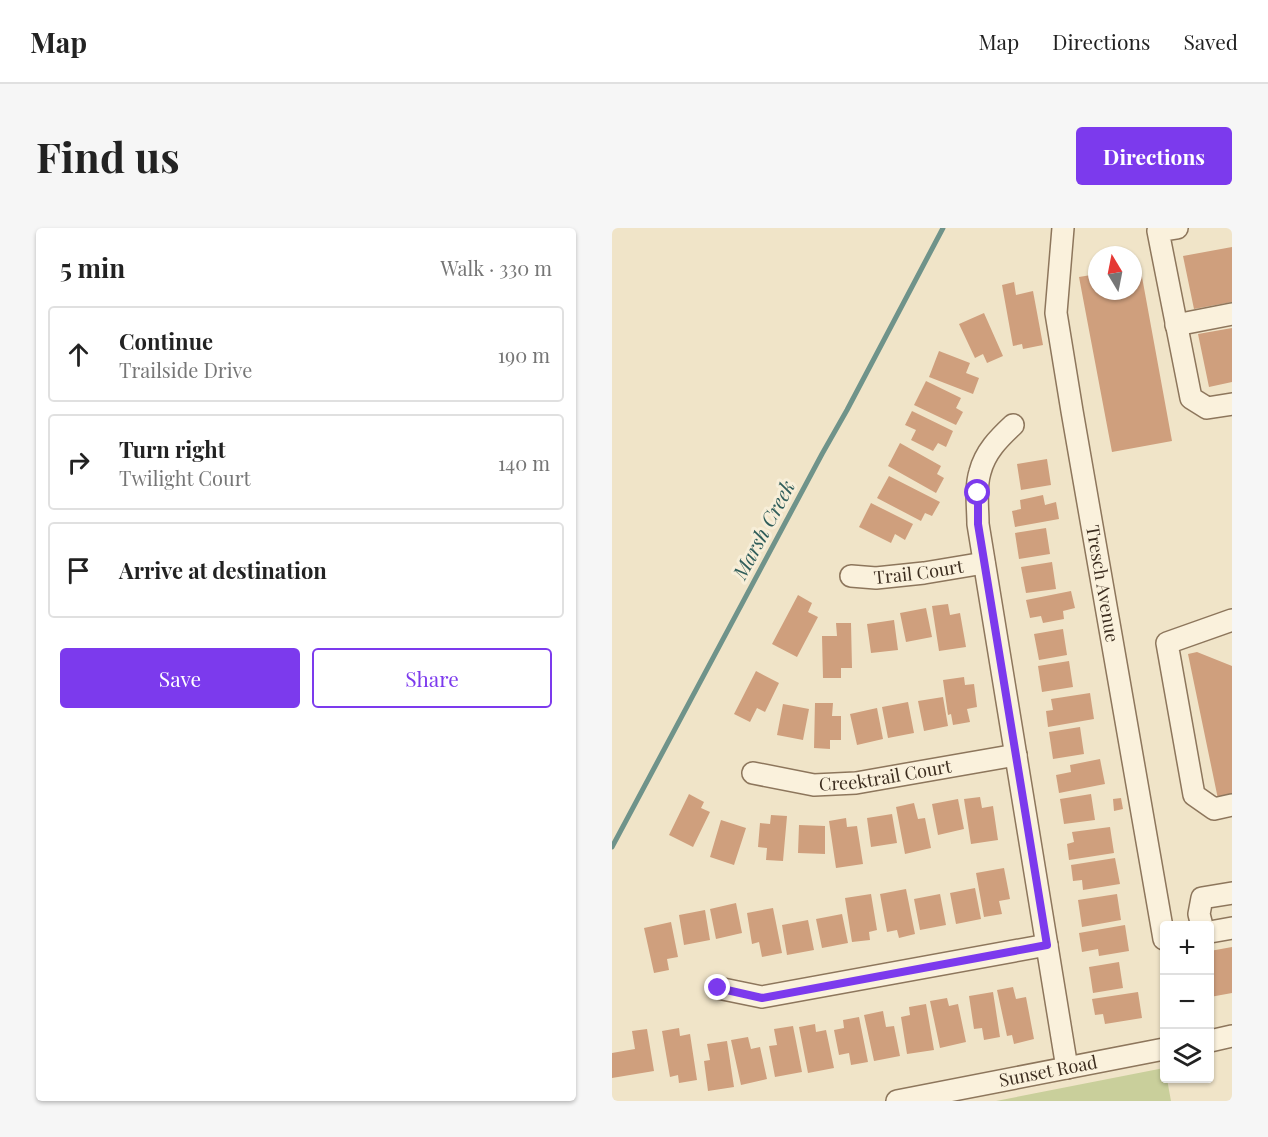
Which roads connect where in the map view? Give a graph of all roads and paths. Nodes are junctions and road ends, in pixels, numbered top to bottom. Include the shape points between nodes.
1 (1063, 228) edge
2 (1177, 228) edge
3 (1232, 314) edge
4 (1176, 325) junction
5 (1232, 404) edge
6 (1013, 425) dead end
7 (984, 563) junction
8 (851, 576) dead end
9 (1232, 620) edge
10 (1016, 755) junction
11 (753, 773) dead end
12 (1232, 805) edge
13 (1232, 893) edge
14 (1161, 921) edge
15 (1200, 921) edge
16 (1232, 928) edge
17 (1214, 931) edge
18 (1047, 945) junction
19 (718, 988) dead end
20 (1232, 1036) edge
21 (1214, 1040) edge
22 (1160, 1050) edge
23 (1067, 1068) junction
24 (897, 1101) edge

1 - 14 street, Tresch Avenue via 1056,313
2 - 4 street via 1158,231
3 - 4 street
4 - 5 street via 1191,398 1207,408
6 - 7 street via 997,440 979,472 978,524
7 - 8 street, Trail Court via 876,578
7 - 10 street
9 - 12 street via 1167,643 1194,795 1214,809
10 - 11 street, Creektrail Court via 856,783 814,785
10 - 18 street
13 - 15 street via 1202,898
16 - 17 street
18 - 19 street via 762,998
18 - 23 street
20 - 21 street
22 - 23 street, Sunset Road
23 - 24 street, Sunset Road

